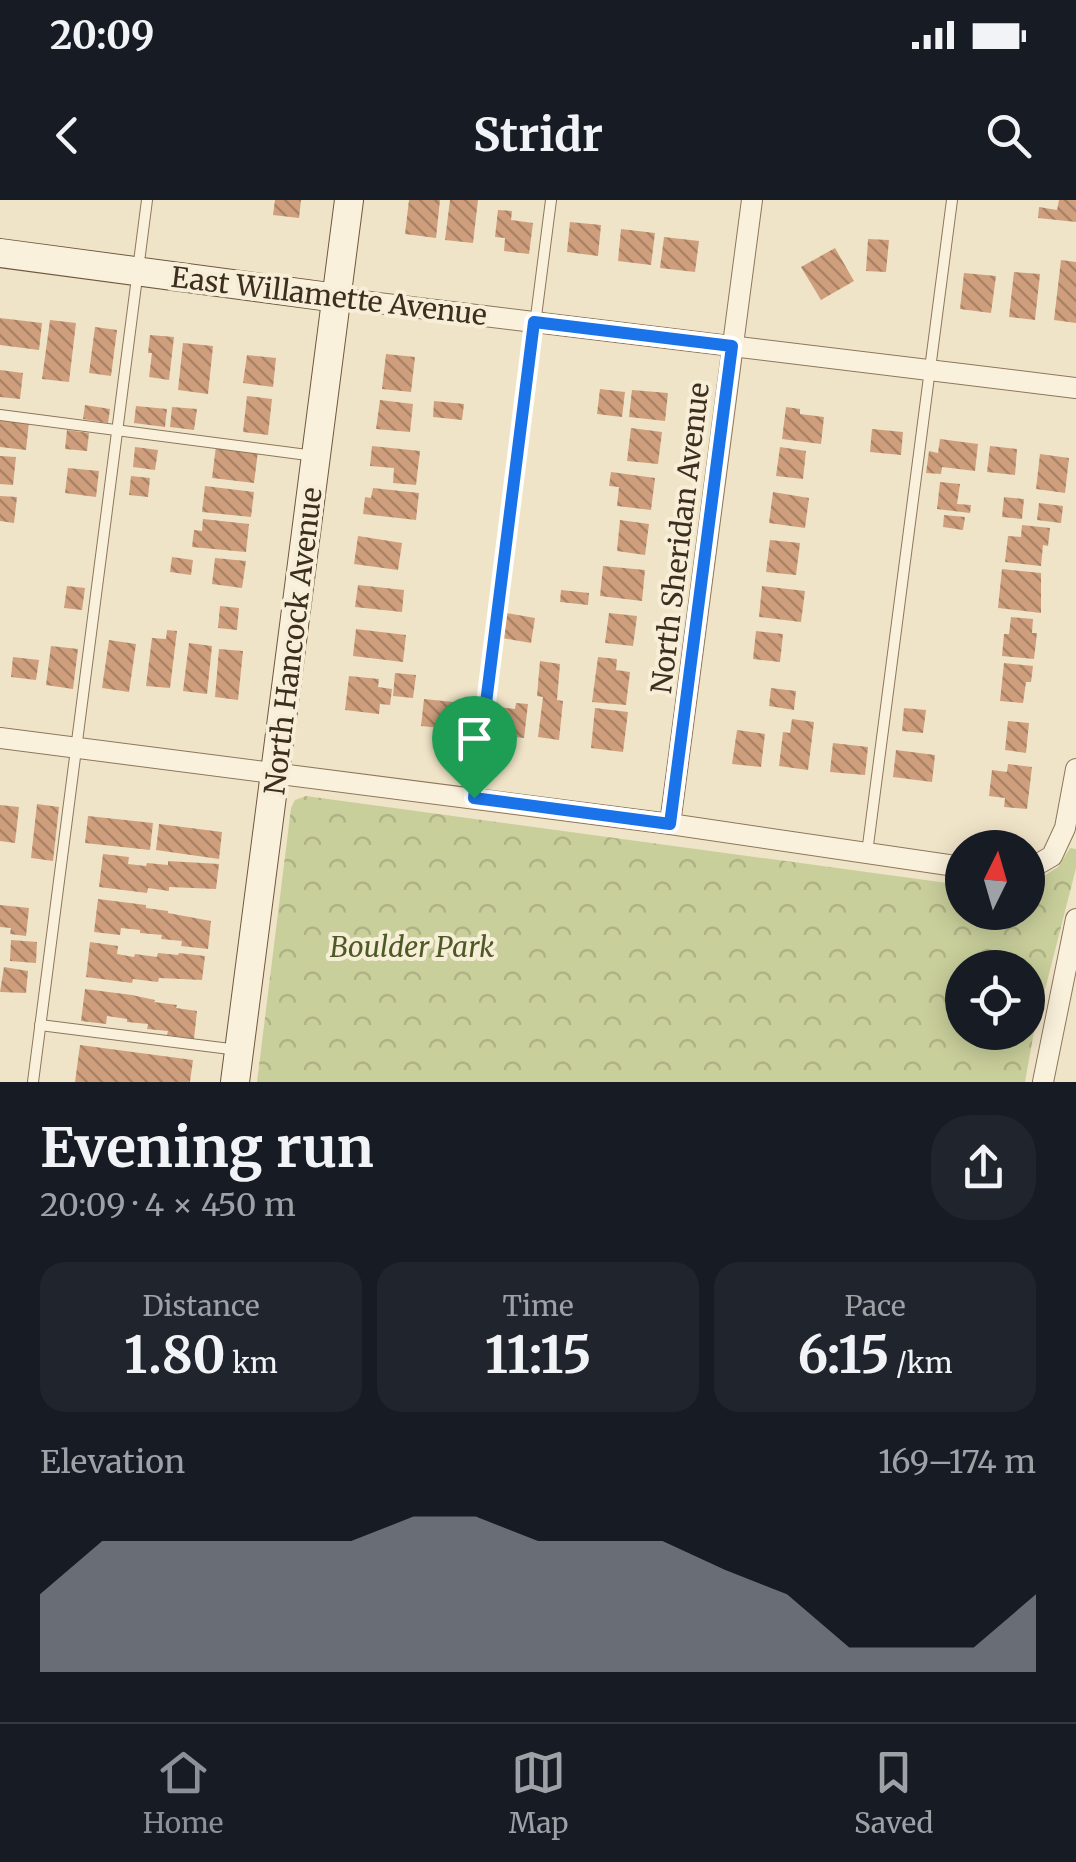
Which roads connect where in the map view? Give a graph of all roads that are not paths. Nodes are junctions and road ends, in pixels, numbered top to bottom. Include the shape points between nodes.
1 (147, 200) edge
2 (349, 200) edge
3 (550, 200) edge
4 (752, 200) edge
5 (952, 200) edge
6 (0, 254) edge
7 (137, 272) junction
8 (337, 298) junction
9 (534, 322) junction
10 (732, 346) junction
11 (930, 370) junction
12 (1076, 388) edge
13 (0, 415) edge
14 (116, 430) junction
15 (316, 456) junction
16 (0, 738) edge
17 (75, 748) junction
18 (1076, 769) edge
19 (276, 773) junction
20 (474, 798) junction
21 (670, 824) junction
22 (866, 853) junction
23 (1045, 860) edge
24 (945, 865) edge
25 (1076, 918) edge
26 (40, 1025) junction
27 (239, 1050) junction
28 (33, 1082) edge
29 (235, 1082) edge
30 (1044, 1082) edge

1 - 7 lane
2 - 8 main road, North Hancock Avenue
3 - 9 lane
4 - 10 street, North Sheridan Avenue
5 - 11 lane
6 - 7 main road, East Willamette Avenue
7 - 8 main road, East Willamette Avenue
7 - 14 lane
8 - 9 street, East Willamette Avenue
8 - 15 main road, North Hancock Avenue
9 - 10 street, East Willamette Avenue
9 - 20 lane
10 - 11 street, East Willamette Avenue
10 - 21 street, North Sheridan Avenue
11 - 12 street, East Willamette Avenue
11 - 22 lane
13 - 14 lane
14 - 15 lane
14 - 17 lane
15 - 19 main road, North Hancock Avenue
16 - 17 street
17 - 19 street
17 - 26 lane
18 - 23 street via 1065,828
19 - 20 street
19 - 27 main road, North Hancock Avenue
20 - 21 street
21 - 22 street
22 - 24 street
25 - 30 street
26 - 27 lane
26 - 28 lane
27 - 29 main road, North Hancock Avenue

